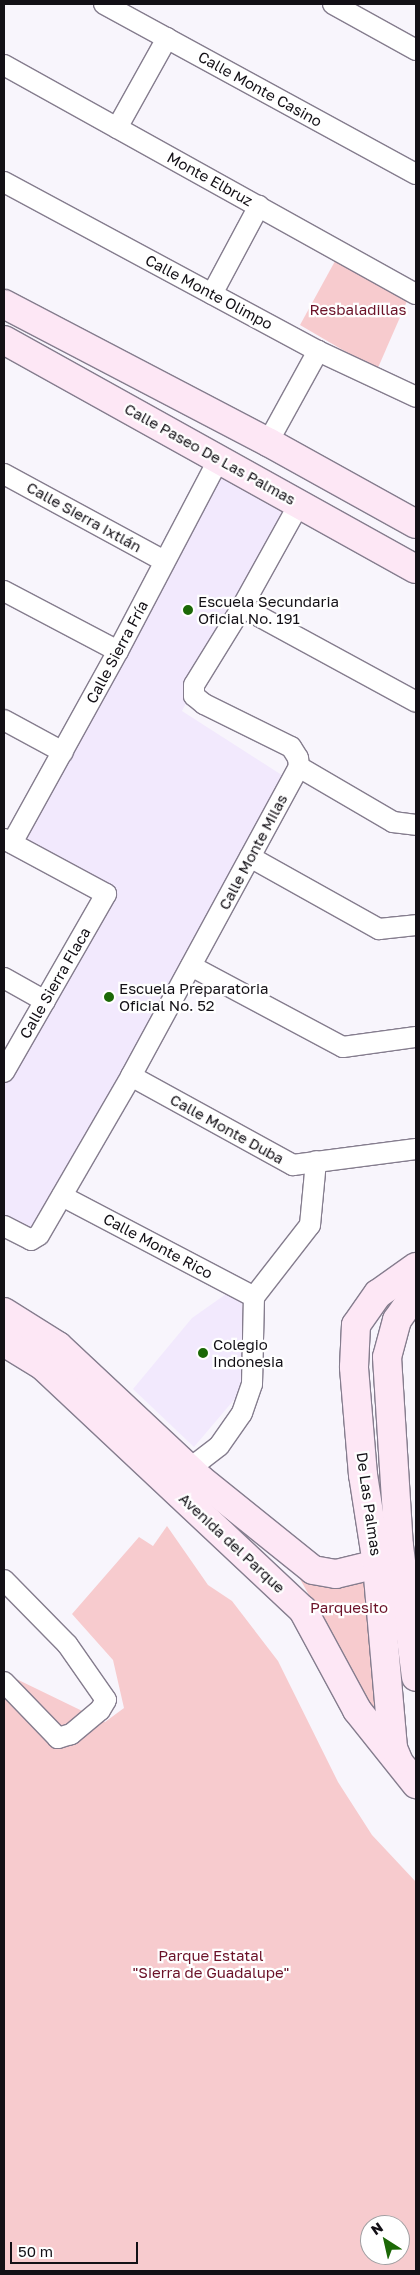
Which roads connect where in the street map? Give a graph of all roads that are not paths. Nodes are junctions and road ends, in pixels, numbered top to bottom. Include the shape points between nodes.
1 (104, 4) edge
2 (333, 4) edge
3 (167, 38) junction
4 (416, 50) edge
5 (4, 64) edge
6 (118, 128) junction
7 (416, 174) edge
8 (4, 182) edge
9 (259, 206) junction
10 (212, 294) junction
11 (416, 294) edge
12 (4, 304) edge
13 (4, 340) edge
14 (318, 351) junction
15 (416, 397) edge
16 (268, 442) junction
17 (219, 459) junction
18 (4, 474) edge
19 (300, 504) junction
20 (416, 524) edge
21 (164, 561) junction
22 (416, 568) edge
23 (4, 591) edge
24 (242, 607) junction
25 (118, 651) junction
26 (416, 702) edge
27 (4, 720) edge
28 (63, 752) junction
29 (299, 767) junction
30 (416, 825) edge
31 (8, 841) edge
32 (250, 857) junction
33 (416, 925) edge
34 (191, 966) junction
35 (4, 978) edge
36 (44, 1001) junction
37 (416, 1037) edge
38 (4, 1072) edge
39 (131, 1076) junction
40 (416, 1148) edge
41 (316, 1161) junction
42 (62, 1196) junction
43 (4, 1226) edge
44 (416, 1267) edge
45 (416, 1292) edge
46 (254, 1296) junction
47 (4, 1312) edge
48 (4, 1342) edge
49 (394, 1460) junction
50 (362, 1464) junction
51 (180, 1477) junction
52 (377, 1564) junction
53 (4, 1580) edge
54 (412, 1601) edge
55 (416, 1677) edge
56 (4, 1682) edge
57 (408, 1775) edge

1 - 3 street, Calle Monte Casino
2 - 4 street
3 - 6 street
3 - 7 street, Calle Monte Casino
5 - 6 street, Monte Elbruz
6 - 9 street, Monte Elbruz
8 - 10 street, Calle Monte Olimpo
9 - 10 street
9 - 11 street, Monte Elbruz
10 - 14 street, Calle Monte Olimpo
12 - 16 street
13 - 17 street, Calle Paseo De Las Palmas
14 - 15 street, Calle Monte Olimpo
14 - 16 street
16 - 20 street
17 - 19 street, Calle Paseo De Las Palmas
17 - 21 street, Calle Sierra Fría
18 - 21 street, Calle Sierra Ixtlán
19 - 22 street, Calle Paseo De Las Palmas
19 - 24 street
21 - 25 street, Calle Sierra Fría
23 - 25 street
24 - 26 street
24 - 29 street via 194,685 194,696 291,748 298,758
25 - 28 street, Calle Sierra Fría
27 - 28 street
28 - 31 street, Calle Sierra Fría
29 - 30 street via 393,822
29 - 32 street, Calle Monte Milas
31 - 36 street, Calle Sierra Flaca via 106,894
32 - 33 street via 379,930
32 - 34 street, Calle Monte Milas
34 - 37 street via 343,1047
34 - 39 street, Calle Monte Milas
35 - 36 street
36 - 38 street, Calle Sierra Flaca
39 - 41 street, Calle Monte Duba via 293,1165
39 - 42 street, Calle Monte Milas
40 - 41 street, Calle Monte Duba
41 - 46 street via 310,1225
42 - 43 street, Calle Monte Milas via 39,1235 31,1240
42 - 46 street, Calle Monte Rico
44 - 50 street, De Las Palmas via 378,1294 356,1325 354,1367
45 - 49 street, De Las Palmas via 397,1320 387,1357
46 - 51 street via 252,1384 242,1413 219,1446
47 - 51 street, Avenida del Parque via 58,1346
48 - 51 street, Avenida del Parque via 43,1366
49 - 50 street
49 - 54 street, De Las Palmas via 399,1546
50 - 52 street, De Las Palmas
51 - 52 street, Avenida del Parque via 314,1570 336,1574
51 - 57 street, Avenida del Parque via 302,1610 357,1710
52 - 57 street, De Las Palmas via 393,1748
53 - 56 street via 67,1644 106,1700 100,1710 71,1734 58,1738
54 - 55 street

